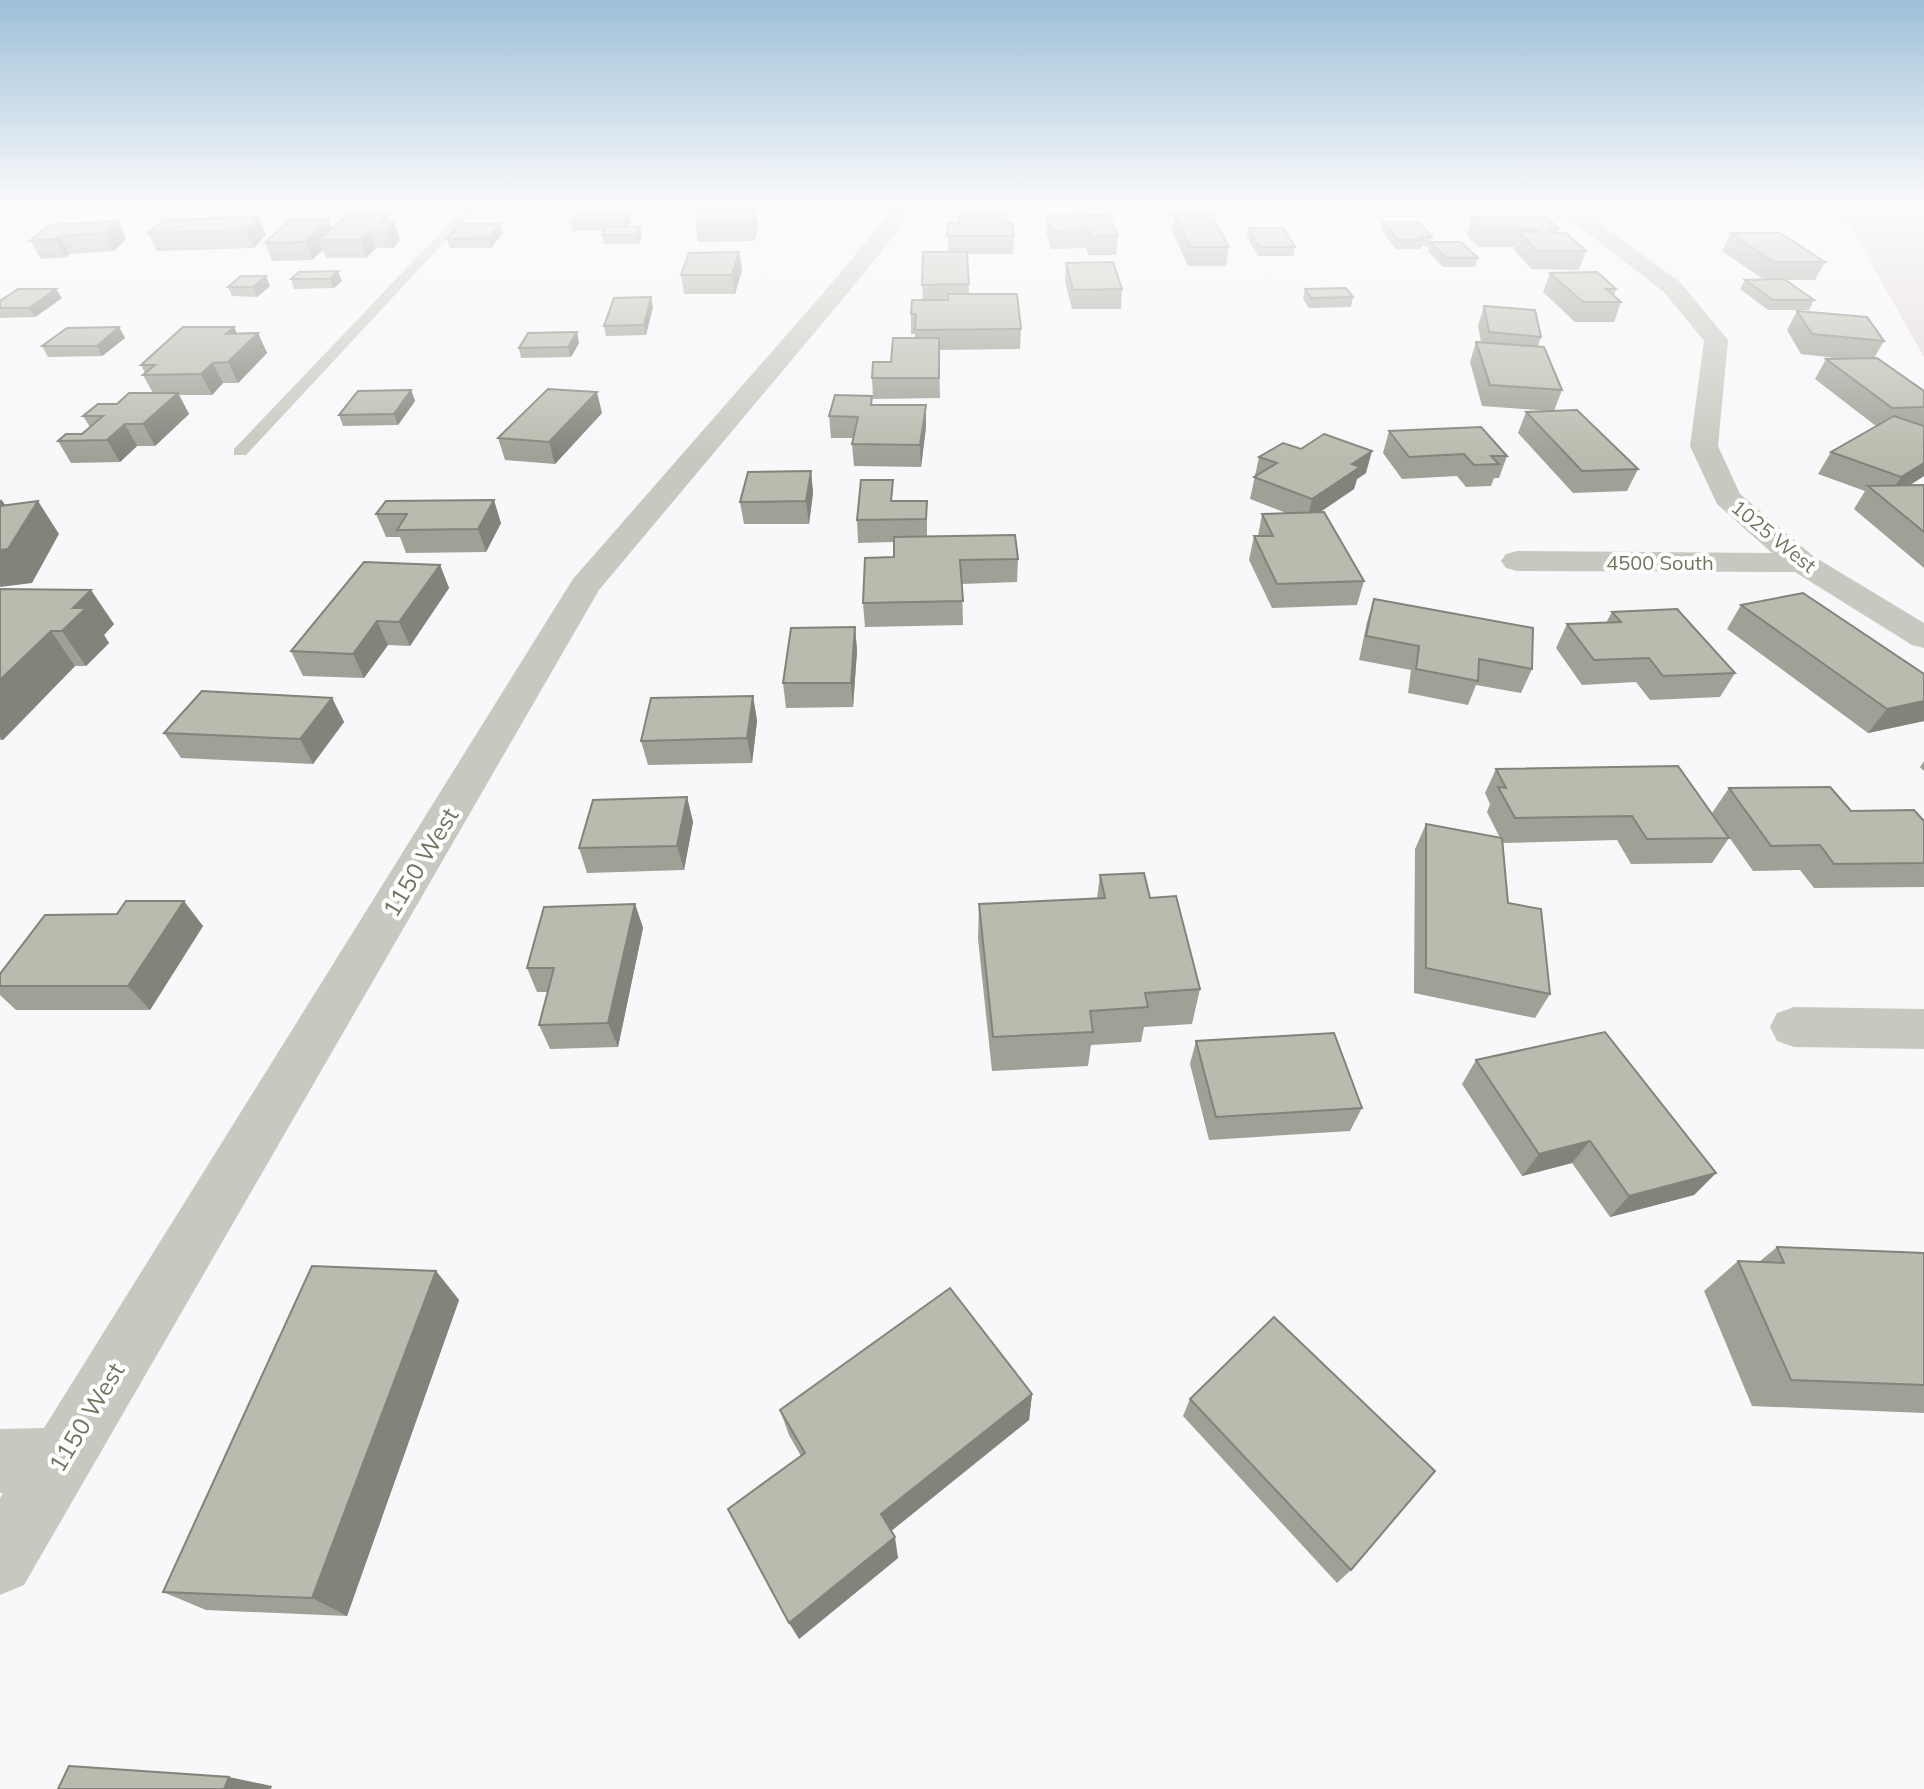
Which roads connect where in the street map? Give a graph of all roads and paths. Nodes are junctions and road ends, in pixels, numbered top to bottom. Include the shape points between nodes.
1 (391, 291) edge
2 (837, 291) edge
3 (1676, 291) edge
4 (240, 452) dead end
5 (1517, 561) dead end
6 (1802, 563) junction
7 (1924, 638) edge
8 (1794, 1027) dead end
9 (1924, 1029) edge
10 (30, 1460) edge
11 (0, 1561) edge

1 - 4 lane
2 - 10 street, 1150 West via 585,586
3 - 6 street, 1025 West via 1716,340 1704,446 1727,498
5 - 6 street, 4500 South
6 - 7 street, 1025 West
8 - 9 street
10 - 11 street, 1150 West

